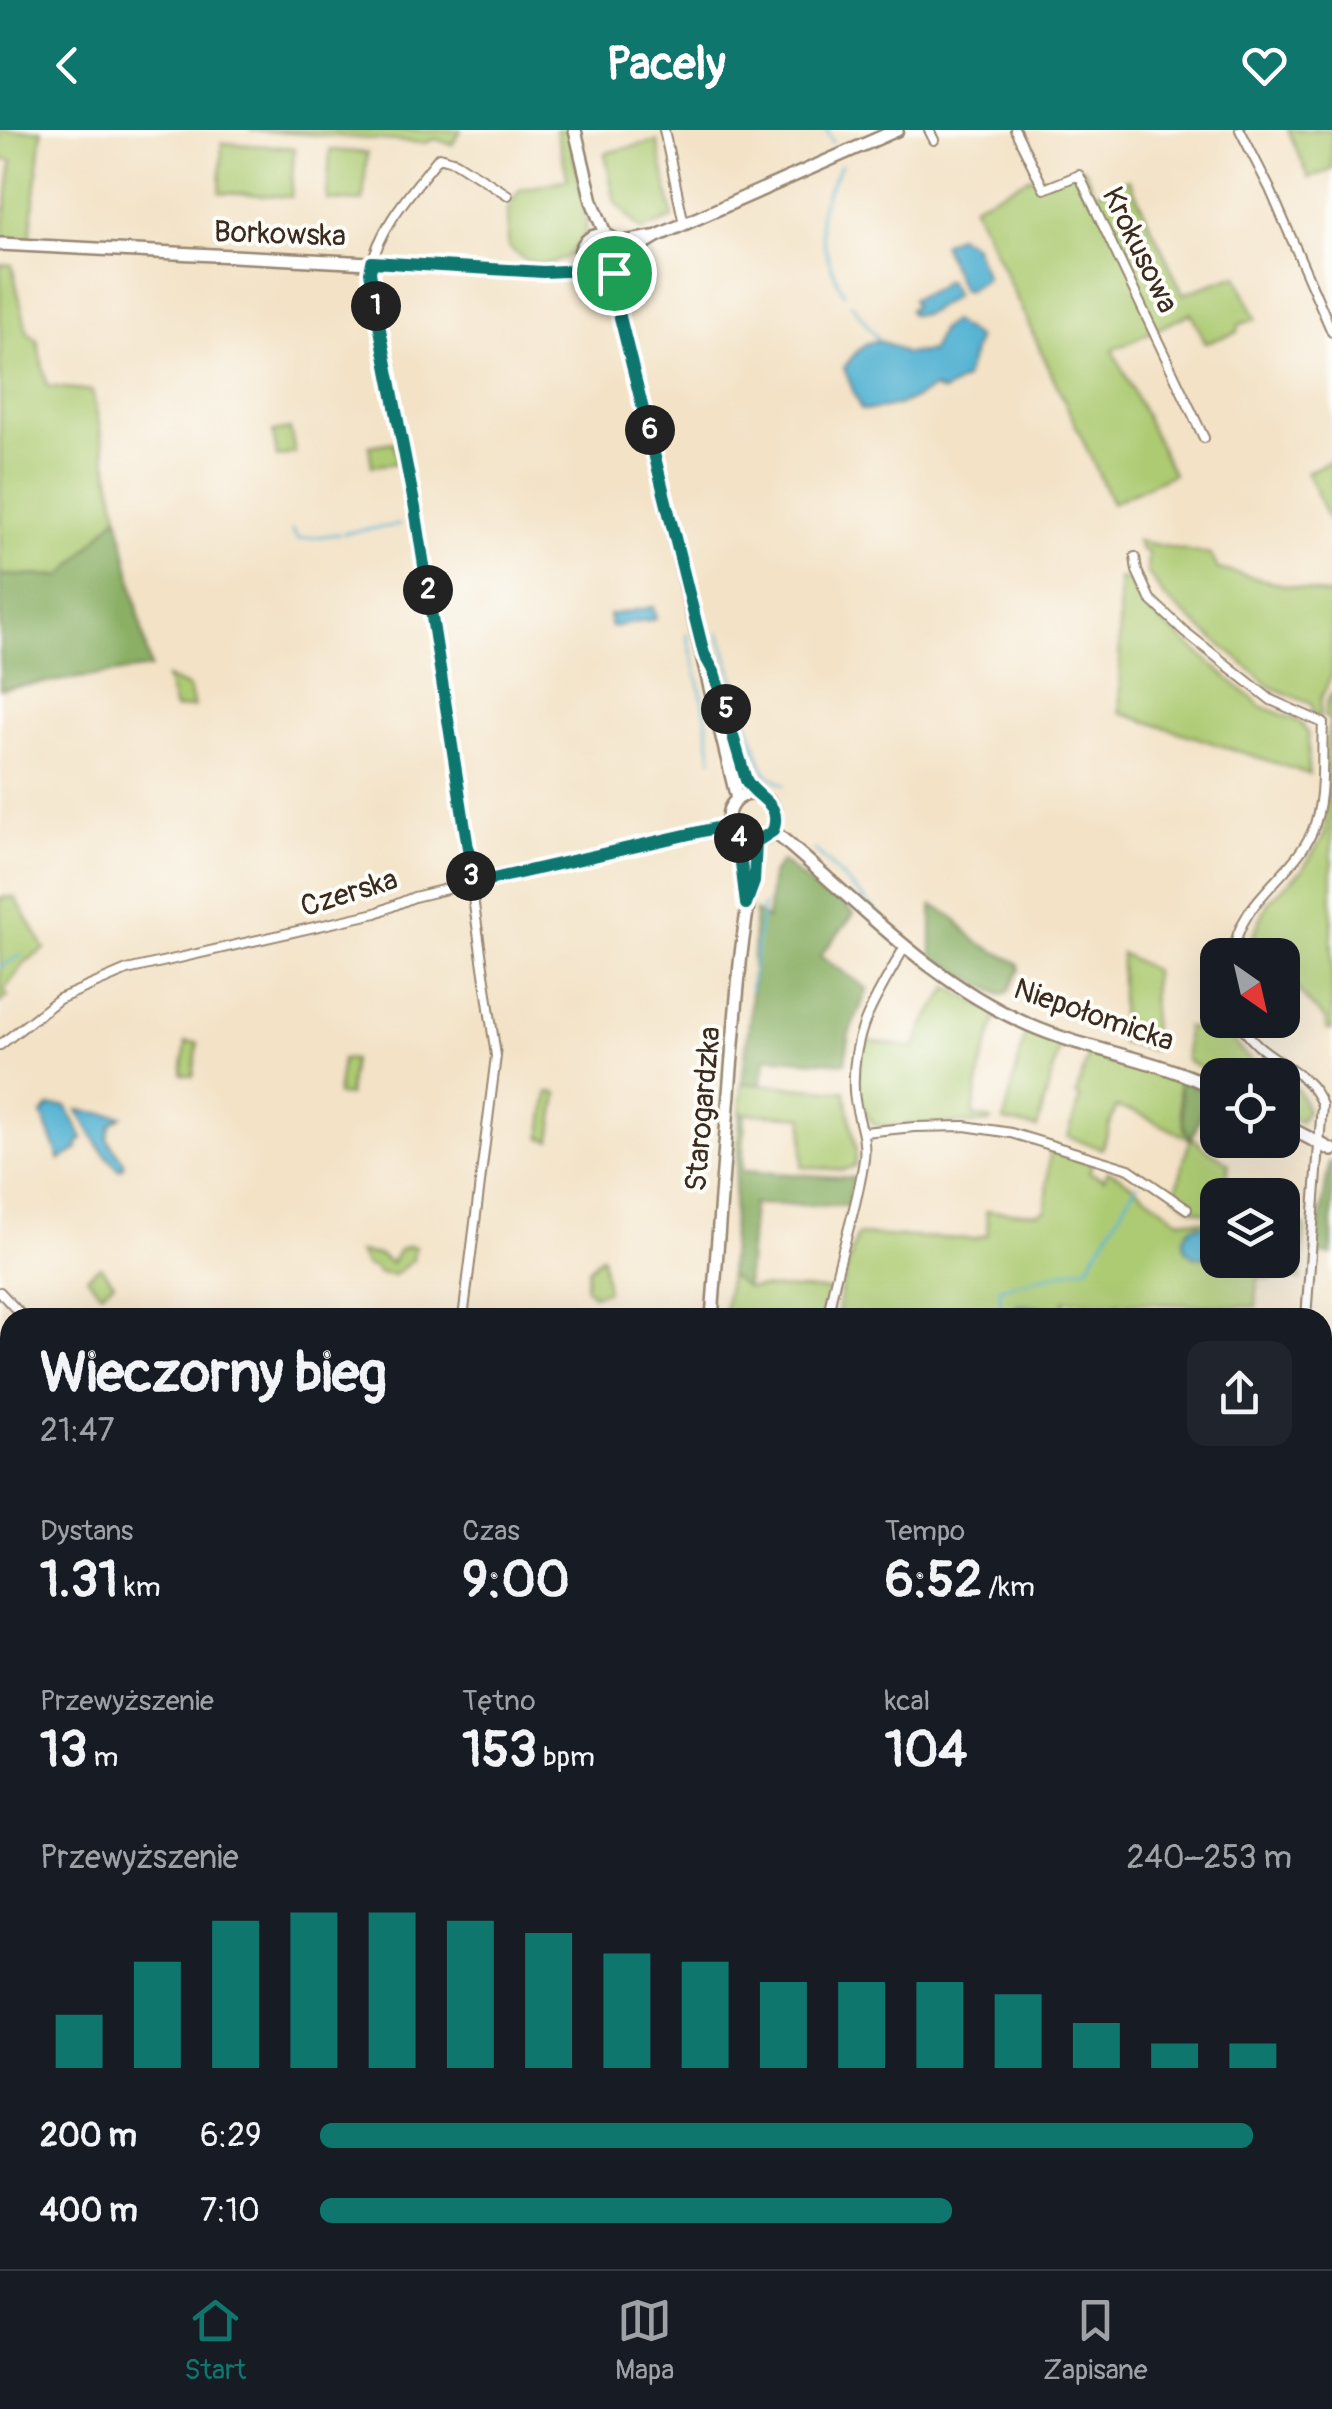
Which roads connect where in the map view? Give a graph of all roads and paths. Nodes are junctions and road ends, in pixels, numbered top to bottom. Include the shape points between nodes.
1 (575, 130) edge
2 (664, 130) edge
3 (898, 130) edge
4 (929, 130) edge
5 (1014, 130) edge
6 (1240, 130) edge
7 (934, 140) dead end
8 (508, 195) dead end
9 (684, 224) junction
10 (658, 236) junction
11 (605, 239) junction
12 (0, 244) edge
13 (622, 257) junction
14 (372, 262) junction
15 (583, 264) junction
16 (608, 275) junction
17 (1332, 332) edge
18 (1204, 438) dead end
19 (1135, 557) dead end
20 (704, 654) junction
21 (754, 794) junction
22 (737, 799) junction
23 (729, 825) junction
24 (773, 831) junction
25 (738, 838) junction
26 (756, 842) junction
27 (471, 884) junction
28 (746, 904) junction
29 (1239, 938) edge
30 (904, 948) junction
31 (1251, 1038) edge
32 (0, 1045) edge
33 (1200, 1082) edge
34 (864, 1132) junction
35 (1300, 1133) edge
36 (1326, 1147) edge
37 (1187, 1209) dead end
38 (464, 1308) edge
39 (713, 1308) edge
40 (830, 1308) edge
41 (1307, 1308) edge

1 - 11 main road
2 - 9 street
3 - 9 main road
4 - 7 street
5 - 18 street, Krokusowa via 1044,189 1079,175
6 - 17 street
8 - 14 street via 439,157 404,202
9 - 10 main road
10 - 11 main road
10 - 13 main road
11 - 13 main road
11 - 15 main road via 583,246
12 - 14 main road, Borkowska
13 - 16 main road
14 - 15 main road, Borkowska via 558,270
14 - 27 street
15 - 16 main road
16 - 20 main road
19 - 29 street via 1150,599 1184,632 1271,700 1324,723 1312,833 1261,893
20 - 21 main road
20 - 22 main road
21 - 22 main road
21 - 24 main road via 774,807
22 - 23 main road
23 - 25 main road
23 - 27 street, Czerska
24 - 26 main road
24 - 30 main road, Niepołomicka
25 - 26 main road
25 - 28 main road, Starogardzka
26 - 28 main road, Starogardzka
27 - 32 street, Czerska via 376,914 126,970 59,1000
27 - 38 street via 496,1056
28 - 39 main road, Starogardzka
30 - 33 main road, Niepołomicka via 1030,1026
30 - 34 street via 859,1031 854,1095
31 - 36 street via 1318,1093
34 - 37 street via 965,1126 1011,1133 1129,1169
34 - 40 street via 860,1187
35 - 36 main road
36 - 41 street

